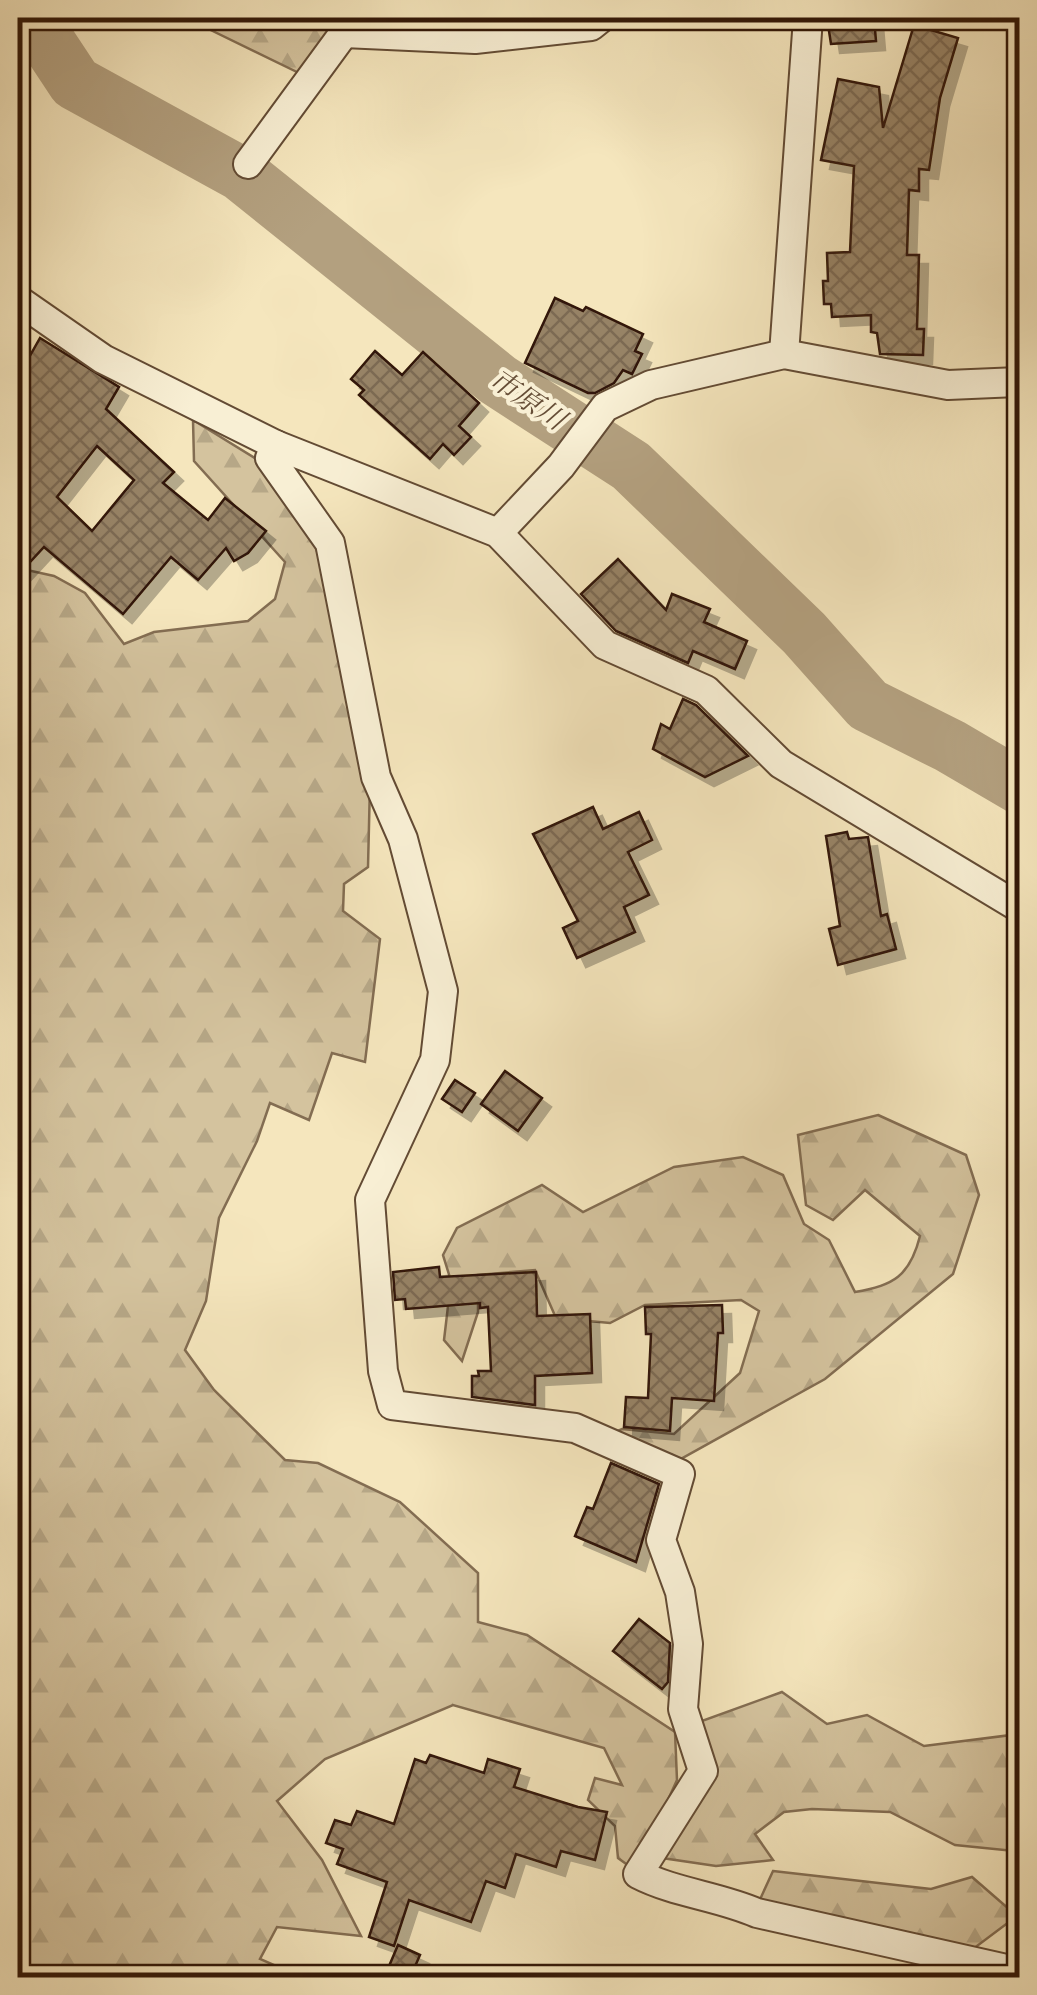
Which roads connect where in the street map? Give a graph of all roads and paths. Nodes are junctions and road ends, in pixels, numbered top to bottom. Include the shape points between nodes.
1 (602, 18) edge
2 (808, 18) edge
3 (344, 25) edge
4 (248, 164) dead end
5 (18, 300) edge
6 (784, 354) junction
7 (1020, 382) edge
8 (276, 445) junction
9 (498, 533) junction
10 (1020, 908) edge
11 (1020, 1972) edge

1 - 3 street via 591,26 475,40
2 - 6 street
3 - 4 street
5 - 8 street via 103,360
6 - 7 street via 948,384
6 - 9 street via 651,385 605,407
8 - 9 street
8 - 11 street via 270,458 330,543 376,776 403,839 443,991 435,1060 370,1200 383,1371 392,1405 575,1428 680,1474 661,1540 680,1592 688,1644 683,1709 703,1771 638,1874 756,1913
9 - 10 street via 605,645 706,690 781,764

